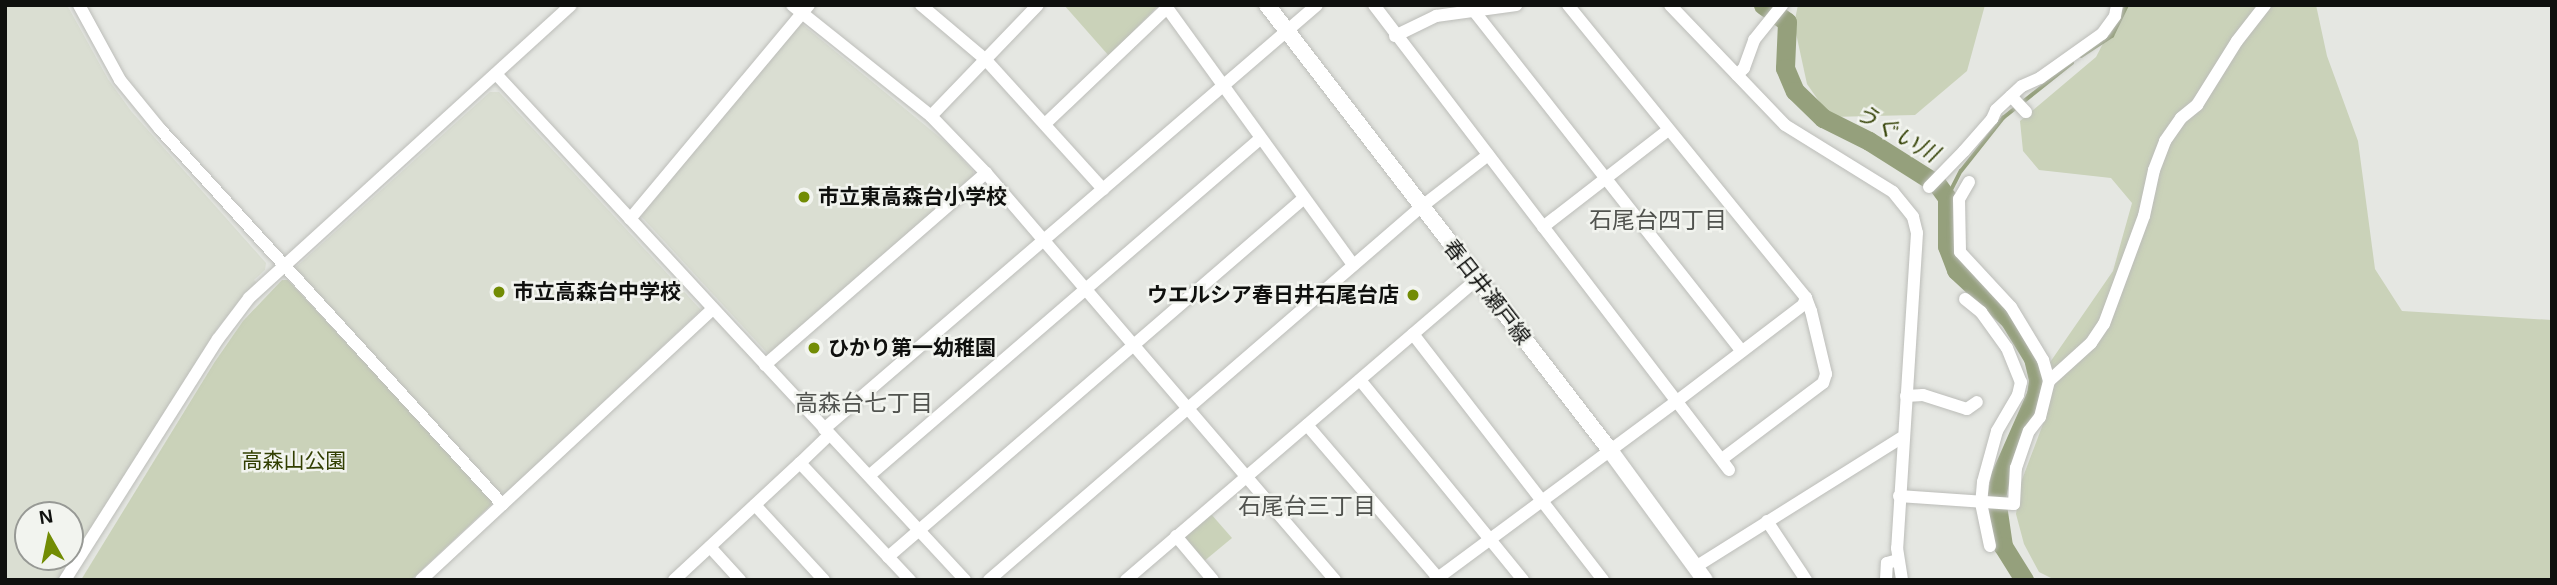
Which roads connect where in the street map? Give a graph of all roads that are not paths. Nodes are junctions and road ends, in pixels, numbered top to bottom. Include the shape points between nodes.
1 (79, 5) edge
2 (571, 5) edge
3 (920, 5) edge
4 (1038, 5) edge
5 (1267, 5) edge
6 (1317, 5) edge
7 (1374, 5) edge
8 (1517, 5) edge
9 (1568, 5) edge
10 (1670, 5) edge
11 (1782, 5) edge
12 (2117, 5) edge
13 (2265, 5) edge
14 (1166, 7) edge
15 (801, 8) edge
16 (1474, 11) junction
17 (1287, 31) junction
18 (1395, 36) junction
19 (985, 59) junction
20 (496, 74) junction
21 (1737, 75) junction
22 (1224, 86) junction
23 (2011, 96) junction
24 (2026, 112) dead end
25 (931, 116) junction
26 (1045, 124) junction
27 (1668, 130) junction
28 (1261, 138) junction
29 (1488, 155) junction
30 (986, 173) junction
31 (1605, 179) junction
32 (1969, 181) dead end
33 (1928, 187) dead end
34 (1103, 189) junction
35 (1304, 198) junction
36 (1421, 207) junction
37 (630, 219) junction
38 (1543, 227) junction
39 (1044, 240) junction
40 (1353, 265) junction
41 (283, 267) junction
42 (1477, 279) junction
43 (1086, 290) junction
44 (1806, 298) junction
45 (1965, 299) dead end
46 (713, 309) junction
47 (1413, 334) junction
48 (2029, 334) junction
49 (1134, 344) junction
50 (2007, 348) junction
51 (1742, 351) junction
52 (765, 365) junction
53 (1360, 380) junction
54 (2049, 381) junction
55 (1906, 396) junction
56 (1677, 401) junction
57 (1976, 402) dead end
58 (1188, 408) junction
59 (1307, 425) junction
60 (827, 432) junction
61 (1901, 438) junction
62 (1609, 450) junction
63 (800, 463) junction
64 (870, 475) junction
65 (1246, 477) junction
66 (1899, 496) junction
67 (1541, 499) junction
68 (502, 504) junction
69 (1983, 504) junction
70 (755, 505) junction
71 (1767, 521) junction
72 (919, 531) junction
73 (1176, 536) junction
74 (1489, 538) junction
75 (1990, 546) dead end
76 (710, 547) junction
77 (888, 557) junction
78 (1898, 560) junction
79 (1701, 573) edge
80 (1437, 579) edge
81 (65, 580) edge
82 (421, 580) edge
83 (674, 580) edge
84 (740, 580) edge
85 (824, 580) edge
86 (910, 580) edge
87 (965, 580) edge
88 (989, 580) edge
89 (1126, 580) edge
90 (1213, 580) edge
91 (1335, 580) edge
92 (1523, 580) edge
93 (1603, 580) edge
94 (1806, 580) edge
95 (1886, 580) edge
96 (1902, 580) edge

1 - 41 street via 120,80
2 - 20 street
3 - 19 street
4 - 19 street
5 - 17 main road, 春日井瀬戸線
6 - 17 street
7 - 18 street
8 - 16 street
9 - 27 street
10 - 21 street
11 - 21 street via 1754,40
12 - 23 street via 2102,34
13 - 54 street via 2197,105 2165,141 2144,216 2104,324 2091,344
14 - 22 street
14 - 26 street
15 - 25 street
15 - 37 street
16 - 18 street via 1436,16
16 - 31 street
17 - 22 street
17 - 36 main road, 春日井瀬戸線
18 - 29 street
19 - 25 street
19 - 26 street
20 - 37 street
20 - 41 street
21 - 55 street via 1785,125 1893,192 1913,217 1917,233
22 - 28 street
22 - 34 street
23 - 24 street
23 - 33 street
25 - 30 street
26 - 34 street
27 - 31 street
27 - 44 street
28 - 35 street
28 - 43 street
29 - 36 street
29 - 38 street
30 - 39 street
30 - 52 street
31 - 38 street
31 - 51 street
32 - 48 street via 1959,199 1960,252 2011,307
34 - 39 street
35 - 40 street
35 - 49 street
36 - 40 street
36 - 42 main road, 春日井瀬戸線
37 - 46 street
38 - 56 street
39 - 43 street
39 - 60 street
40 - 58 street
41 - 68 street
41 - 81 street via 249,298 218,340
42 - 47 street
42 - 62 main road, 春日井瀬戸線
43 - 49 street
43 - 64 street
44 - 51 street
44 - 56 street via 1826,374 1823,383 1726,465
45 - 50 street via 1981,312
46 - 52 street
46 - 68 street
47 - 53 street
47 - 67 street
48 - 50 street
48 - 54 street
49 - 58 street
49 - 72 street
50 - 69 street via 2021,382 1994,440
51 - 56 street
52 - 60 street
53 - 59 street
53 - 74 street
54 - 69 street via 2040,417 2029,431 2016,468 2014,504
55 - 57 street via 1923,395 1967,409
55 - 61 street
56 - 62 street
58 - 65 street
58 - 88 street
59 - 65 street
59 - 80 street
60 - 63 street
60 - 64 street
61 - 66 street
61 - 71 street
62 - 67 street
62 - 79 main road, 春日井瀬戸線
63 - 70 street
63 - 77 street
64 - 72 street
65 - 73 street
65 - 91 street
66 - 69 street
66 - 78 street
67 - 74 street
67 - 93 street
68 - 82 street
69 - 75 street
70 - 76 street
70 - 85 street
71 - 79 street
71 - 94 street
72 - 77 street
72 - 87 street
73 - 89 street
73 - 90 street
74 - 80 street
74 - 92 street
76 - 83 street
76 - 84 street
77 - 86 street
78 - 95 street via 1887,563
78 - 96 street

